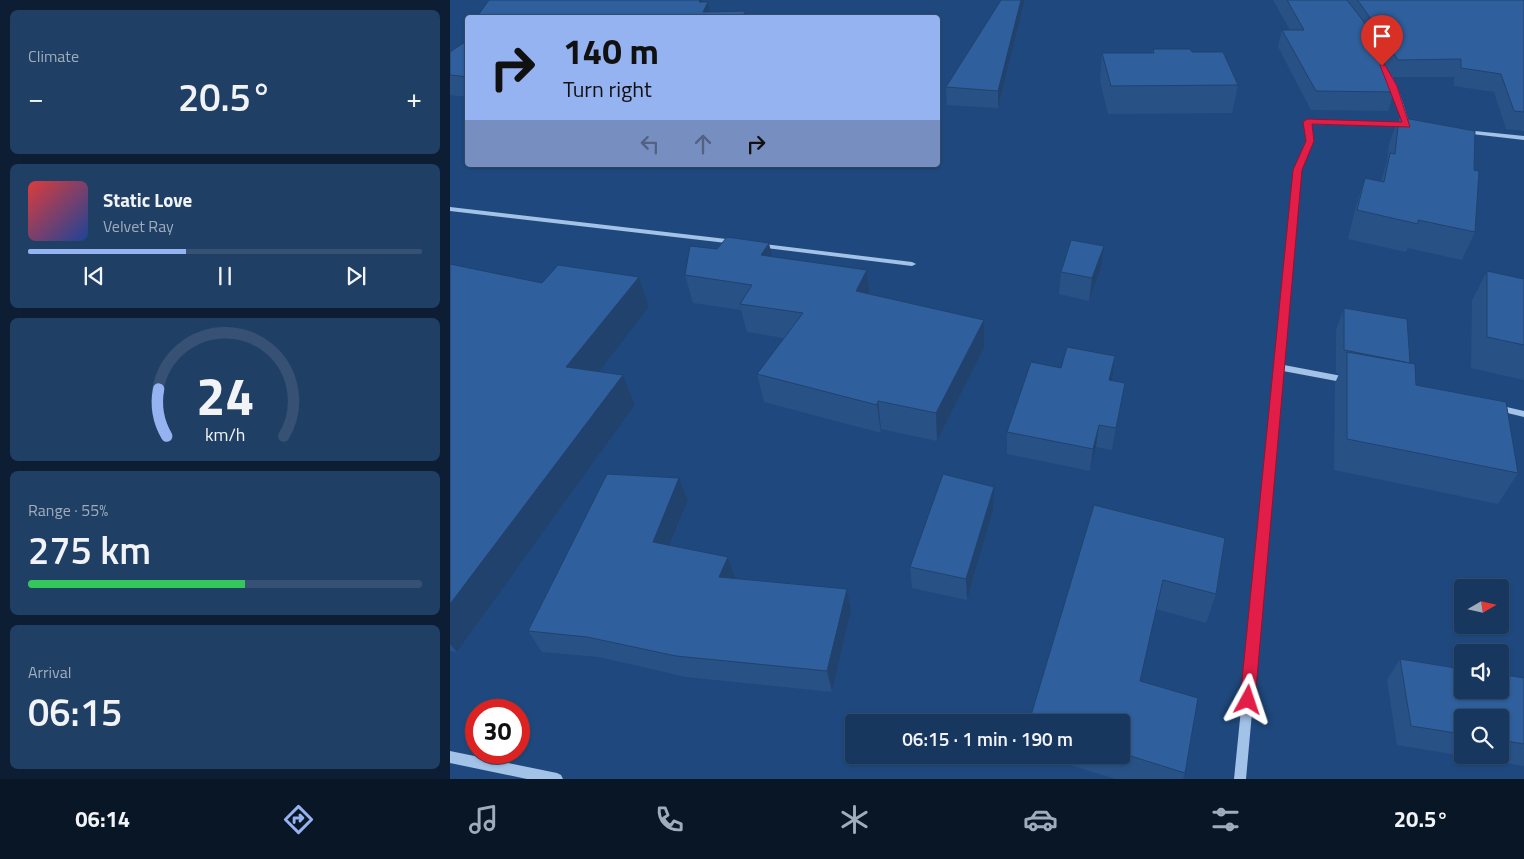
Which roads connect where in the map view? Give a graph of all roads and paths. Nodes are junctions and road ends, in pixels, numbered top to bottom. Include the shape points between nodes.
1 (1382, 66) edge
2 (1407, 125) junction
3 (1417, 126) edge
4 (1456, 131) edge
5 (1524, 138) edge
6 (450, 209) edge
7 (744, 243) edge
8 (754, 244) edge
9 (912, 264) dead end
10 (1279, 367) junction
11 (1357, 382) edge
12 (1485, 406) edge
13 (1524, 414) edge
14 (450, 757) edge
15 (550, 778) edge
16 (1240, 779) edge

1 - 2 street
2 - 3 street
2 - 10 street via 1307,122 1310,141 1298,170
4 - 5 street
6 - 7 street
8 - 9 street
10 - 11 street
10 - 16 street
12 - 13 street
14 - 15 street

